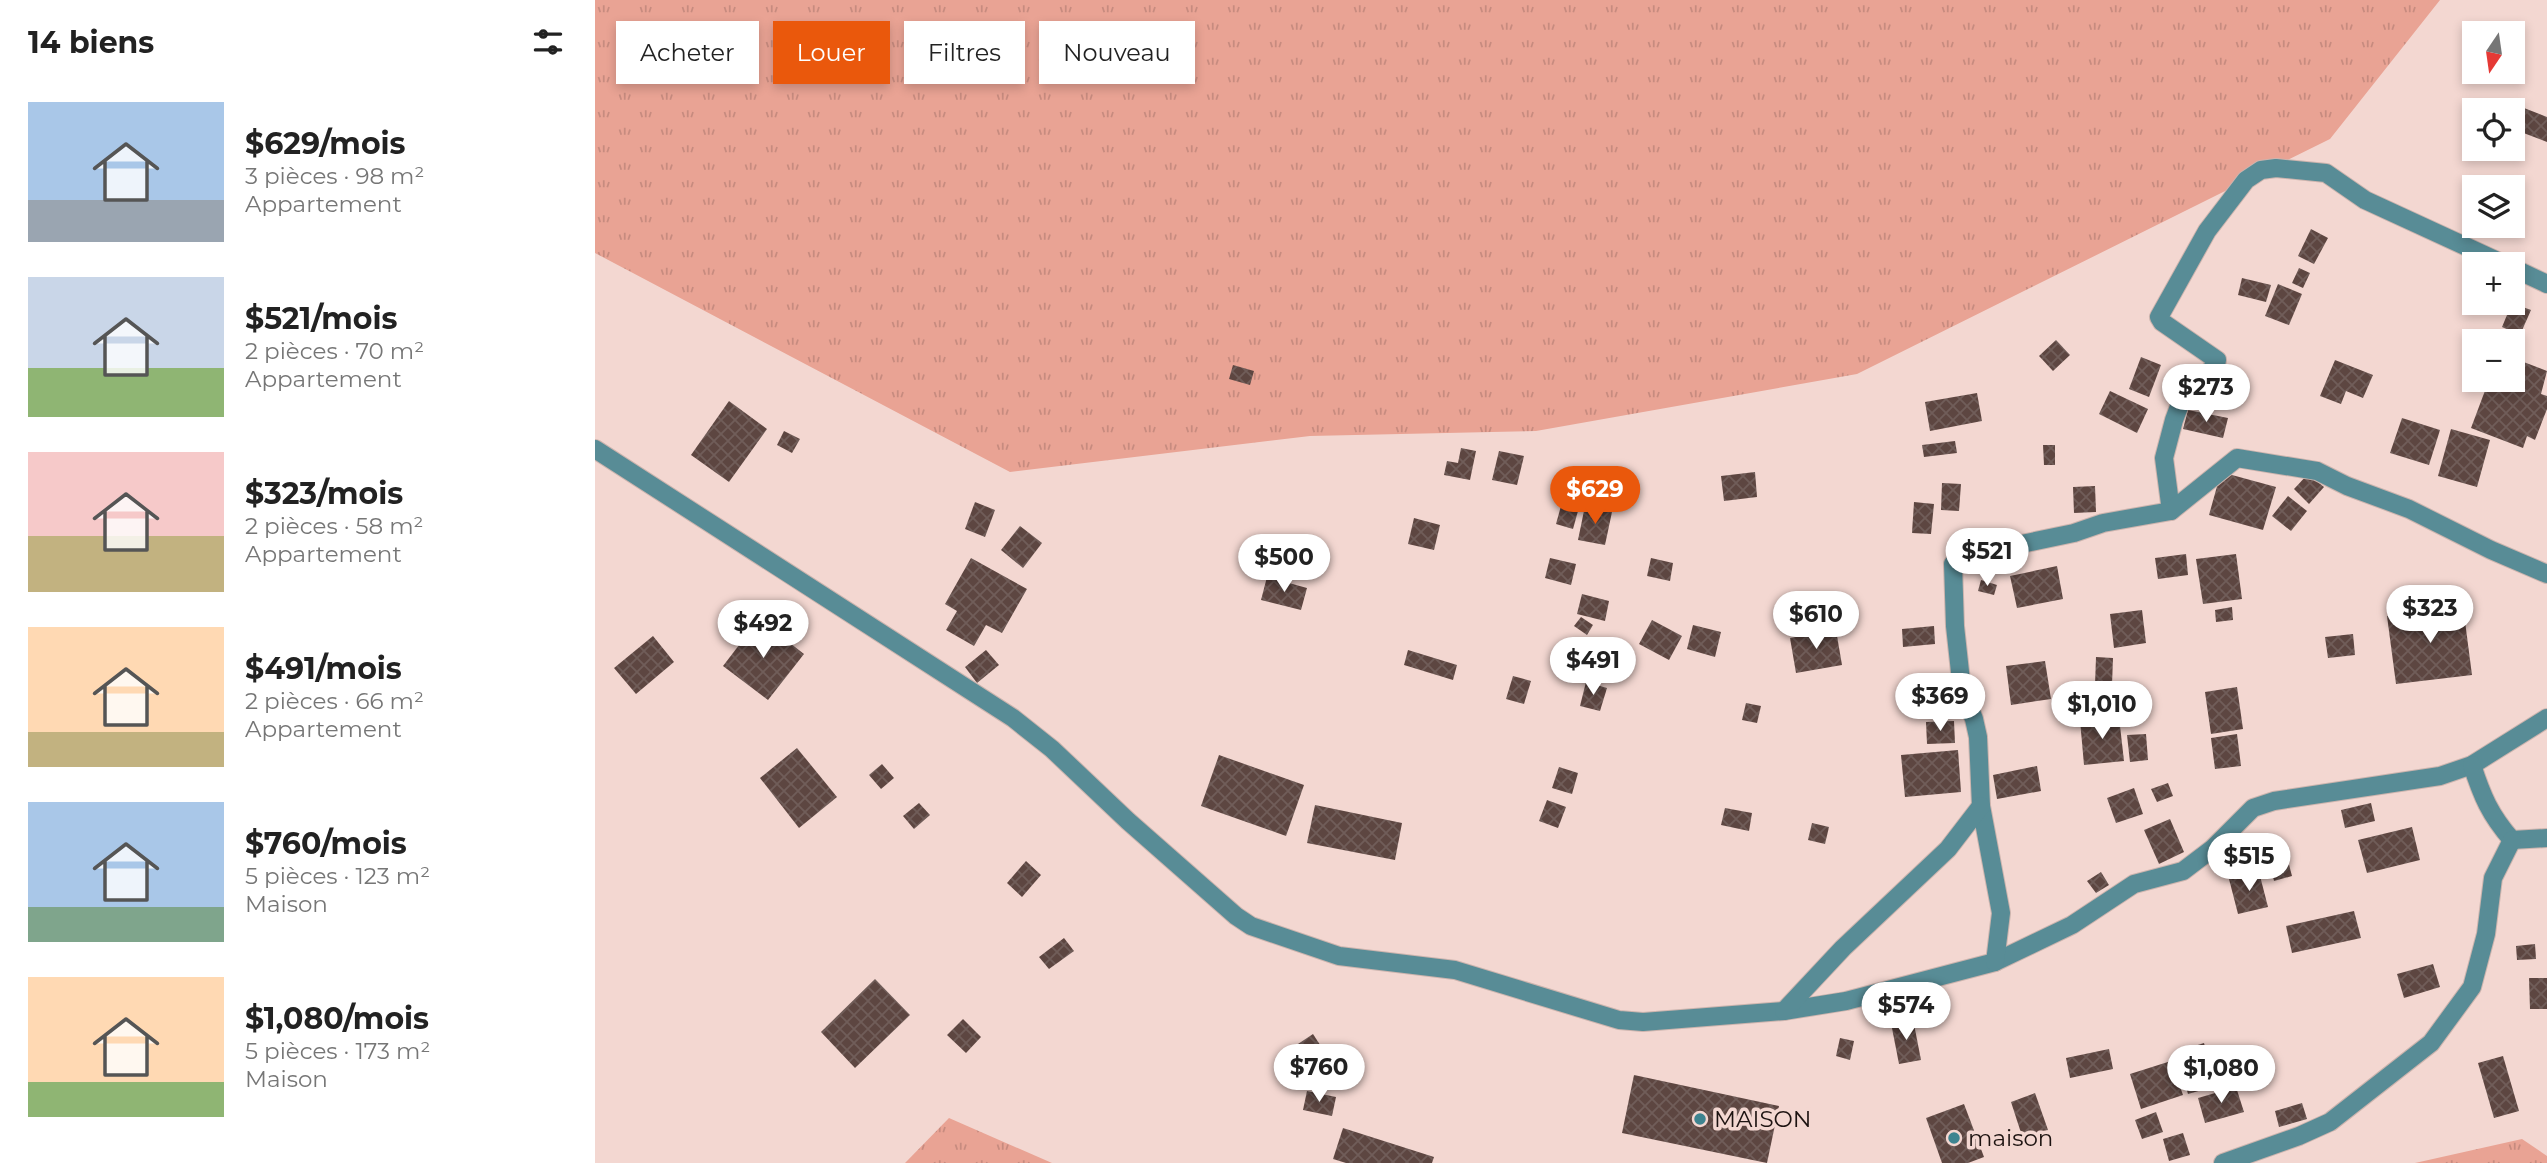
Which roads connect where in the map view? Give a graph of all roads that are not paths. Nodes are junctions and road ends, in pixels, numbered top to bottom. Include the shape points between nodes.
1 (2478, 252) edge
2 (2525, 274) edge
3 (2547, 284) edge
4 (595, 449) edge
5 (2171, 511) junction
6 (2547, 574) edge
7 (2547, 718) edge
8 (2472, 765) junction
9 (1981, 806) junction
10 (2547, 838) edge
11 (2512, 840) junction
12 (1995, 962) junction
13 (1784, 1011) junction
14 (2223, 1163) edge

1 - 5 street via 2365,200 2326,173 2276,168 2260,170 2246,180 2207,230 2159,317 2217,360 2183,396 2174,420 2164,458
2 - 3 street
4 - 13 street via 1013,718 1251,926 1339,956 1455,970 1619,1020
5 - 6 street via 2237,458 2277,464 2317,471
5 - 9 street via 1964,556 1953,564 1957,652 1962,690 1977,737
7 - 8 street
8 - 11 street via 2494,821
8 - 12 street via 2440,776 2253,808 2183,871 2134,884 2072,925
9 - 12 street via 2001,913
9 - 13 street via 1948,849
10 - 11 street
11 - 14 street via 2493,877 2486,934 2472,987 2431,1043 2330,1122
12 - 13 street via 1846,1001

